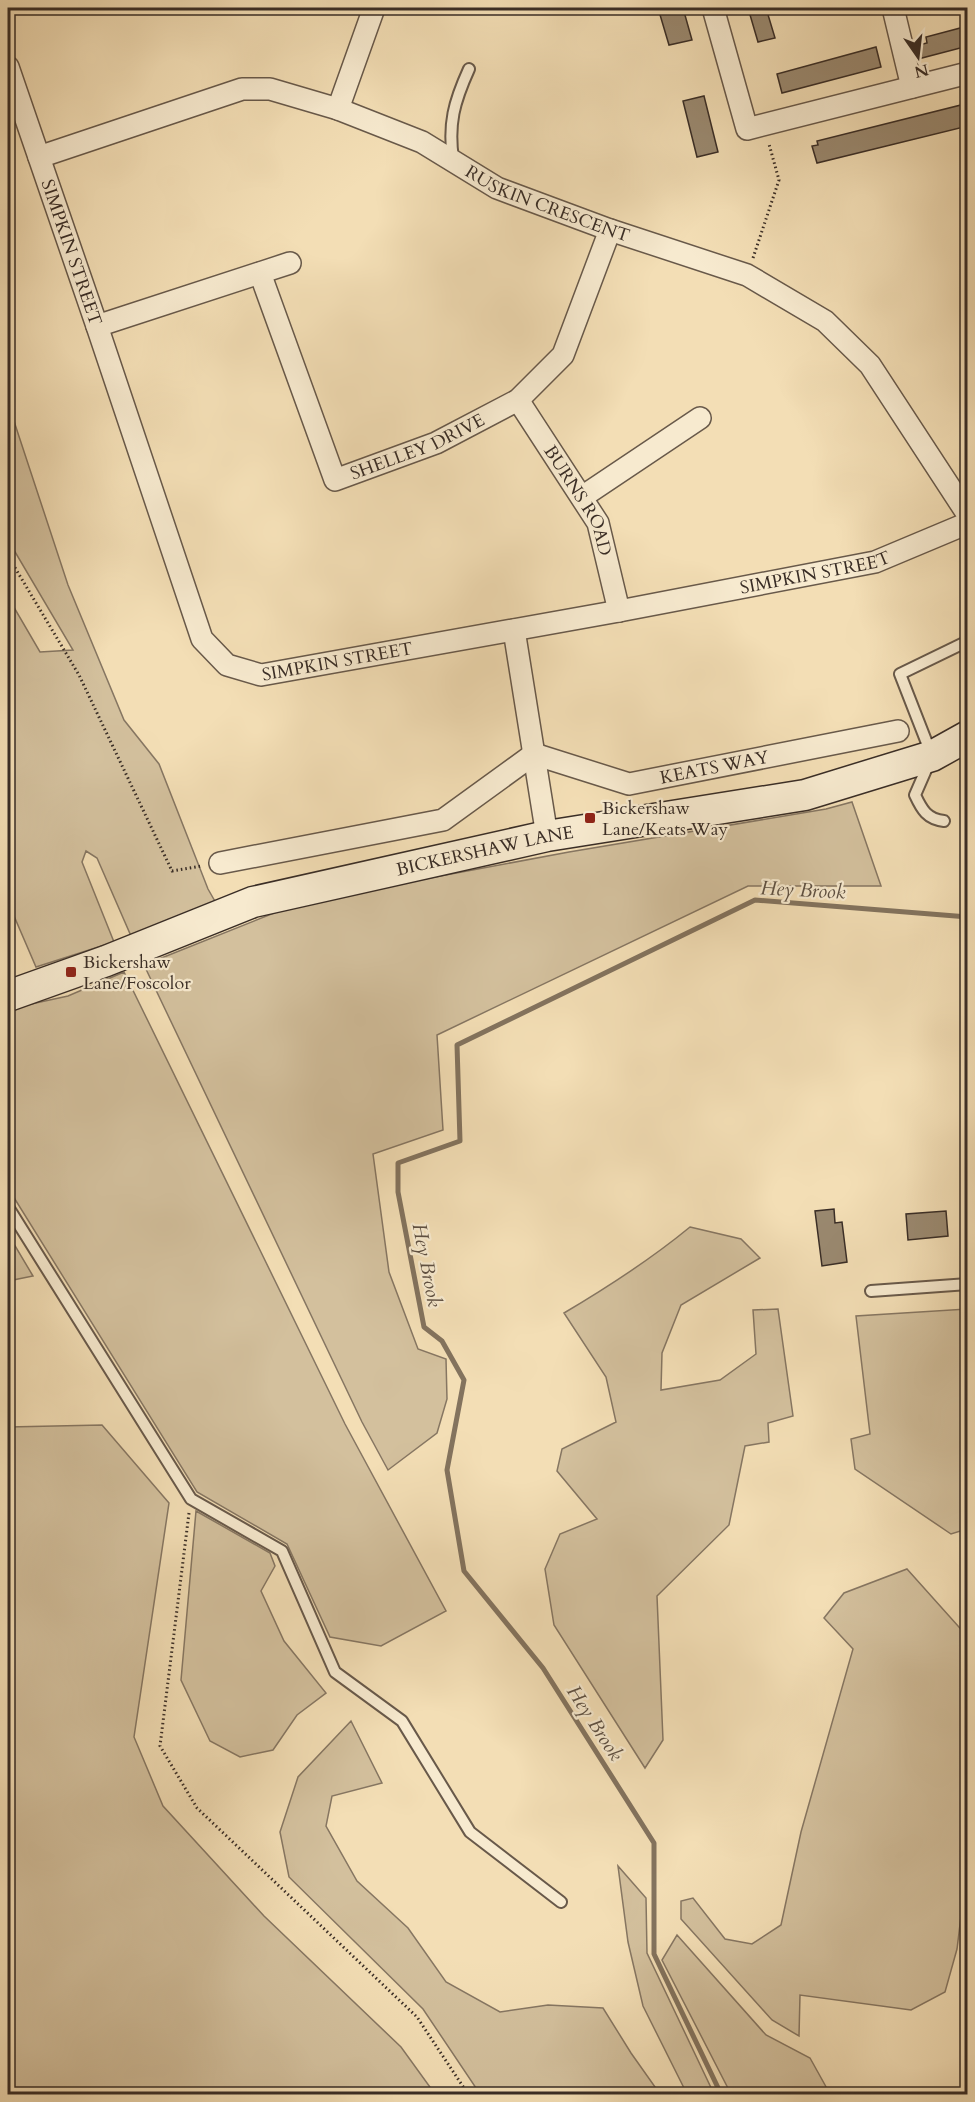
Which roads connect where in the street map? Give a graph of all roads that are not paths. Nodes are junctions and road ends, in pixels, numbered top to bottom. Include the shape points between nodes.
1 (374, 8) edge
2 (713, 8) edge
3 (893, 8) edge
4 (8, 67) edge
5 (469, 69) dead end
6 (968, 73) edge
7 (912, 87) junction
8 (338, 109) junction
9 (39, 157) junction
10 (453, 159) junction
11 (610, 230) junction
12 (290, 263) dead end
13 (260, 273) junction
14 (97, 326) junction
15 (518, 400) junction
16 (700, 418) dead end
17 (582, 497) junction
18 (968, 515) edge
19 (968, 524) edge
20 (618, 611) junction
21 (514, 630) junction
22 (968, 641) edge
23 (898, 731) dead end
24 (968, 736) edge
25 (534, 754) junction
26 (932, 756) junction
27 (944, 821) dead end
28 (547, 836) junction
29 (220, 863) road end
30 (8, 996) edge
31 (8, 1207) edge
32 (968, 1284) edge
33 (871, 1291) dead end
34 (561, 1902) dead end

1 - 8 street
2 - 7 street via 755,127
3 - 7 street
4 - 9 street, SIMPKIN STREET
5 - 10 lane via 451,121
6 - 7 street
8 - 9 street, RUSKIN CRESCENT via 270,89 242,89
8 - 10 street, RUSKIN CRESCENT via 423,142
9 - 14 street, SIMPKIN STREET
10 - 11 street, RUSKIN CRESCENT via 497,188
11 - 15 street, SHELLEY DRIVE via 563,355
11 - 18 street, RUSKIN CRESCENT via 747,275 825,321 870,365
12 - 13 street
13 - 14 street
13 - 15 street, SHELLEY DRIVE via 335,480 436,443
14 - 21 street, SIMPKIN STREET via 202,639 227,665 261,675
15 - 17 street, BURNS ROAD
16 - 17 street
17 - 20 street, BURNS ROAD via 598,523
19 - 20 street, SIMPKIN STREET via 875,562
20 - 21 street, SIMPKIN STREET
21 - 25 street
22 - 26 lane via 900,674
23 - 25 street, KEATS WAY via 629,784
24 - 26 main road, BICKERSHAW LANE
25 - 28 street
25 - 29 street via 443,820
26 - 27 lane via 915,795 922,810 934,820
26 - 28 main road, BICKERSHAW LANE via 805,795
28 - 30 main road, BICKERSHAW LANE via 253,902
31 - 34 lane via 191,1499 282,1551 335,1672 402,1722 470,1832
32 - 33 lane

